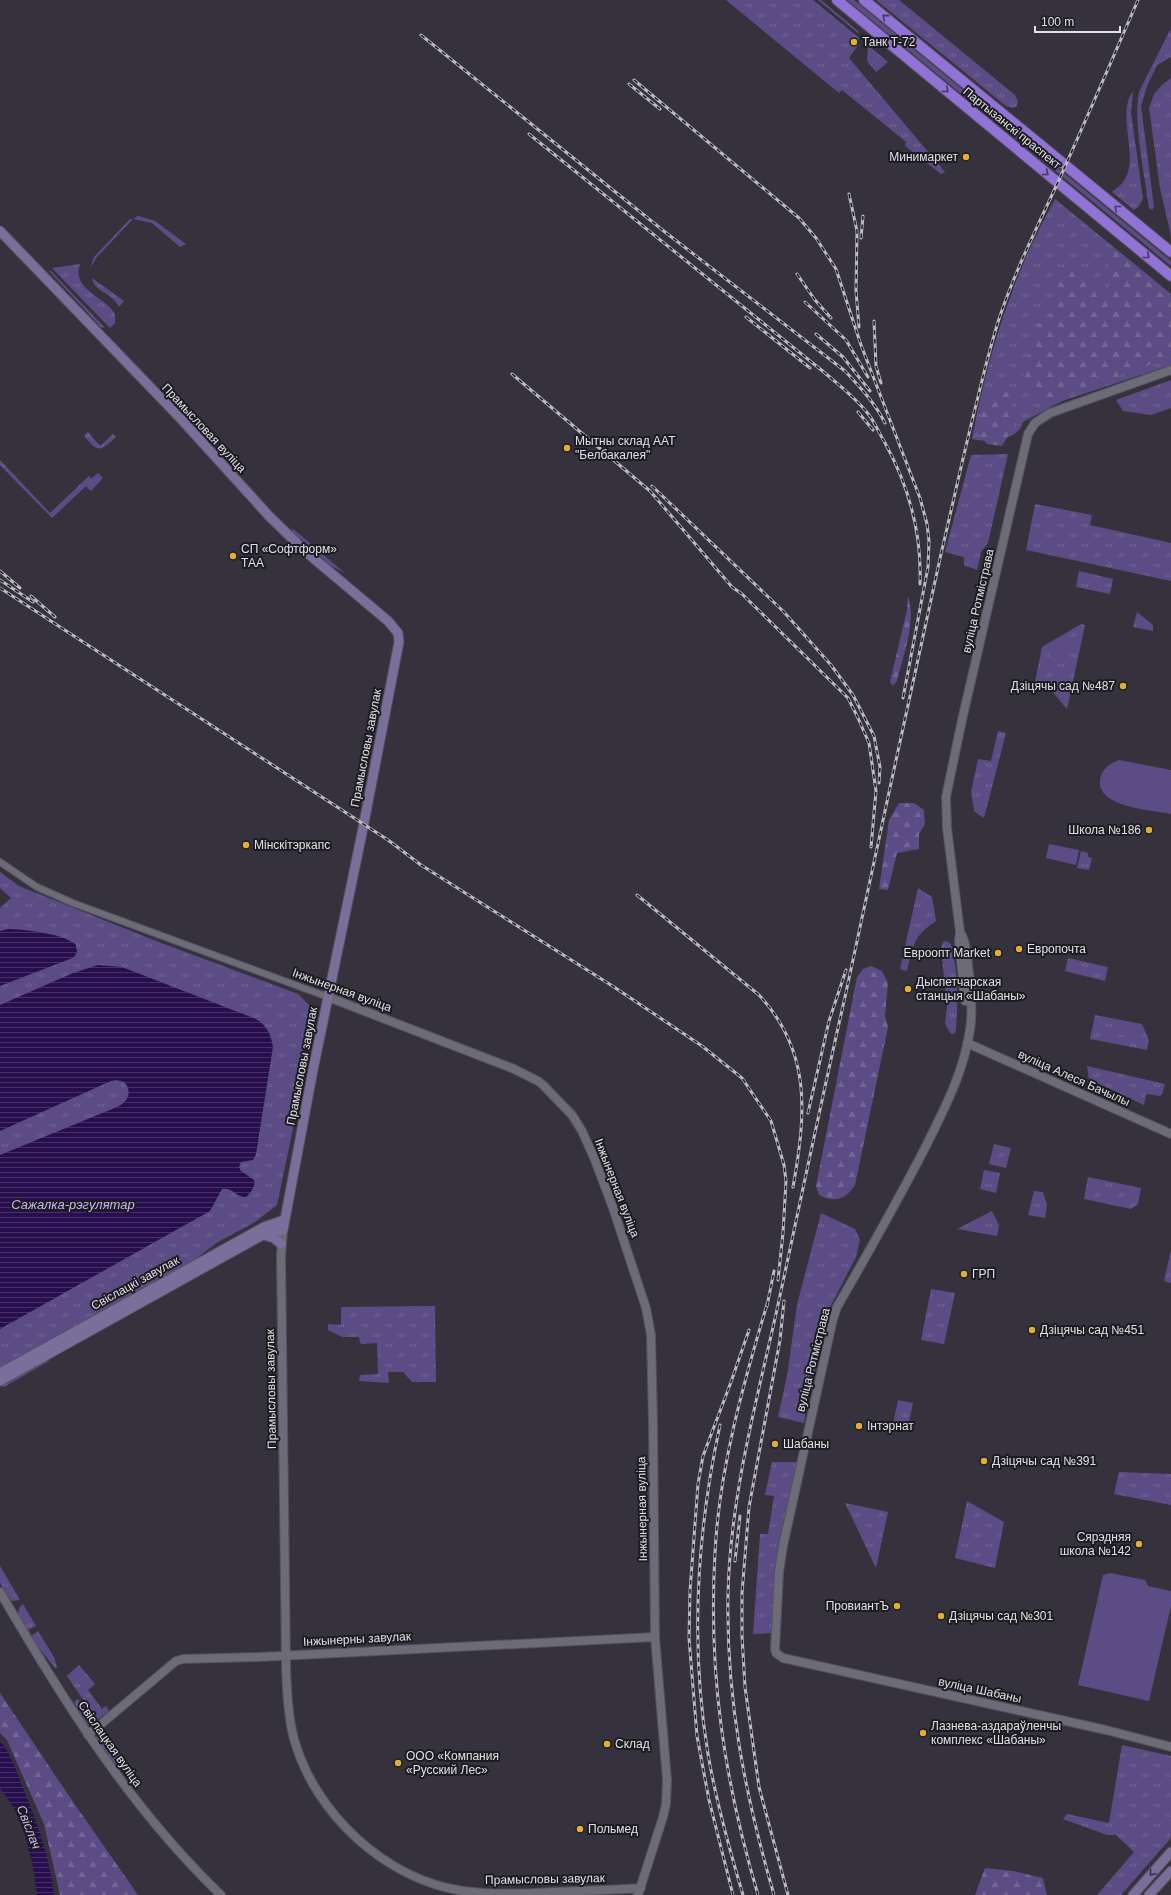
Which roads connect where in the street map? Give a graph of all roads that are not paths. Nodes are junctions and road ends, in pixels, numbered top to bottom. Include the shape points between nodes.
1 (837, 0) edge
2 (864, 0) edge
3 (0, 231) edge
4 (1171, 252) edge
5 (1171, 276) edge
6 (1171, 370) edge
7 (398, 633) joint
8 (0, 862) edge
9 (328, 997) junction
10 (967, 1043) junction
11 (1171, 1134) edge
12 (284, 1220) junction
13 (283, 1230) junction
14 (263, 1235) junction
15 (281, 1244) junction
16 (0, 1373) edge
17 (0, 1381) edge
18 (0, 1592) edge
19 (655, 1637) junction
20 (286, 1655) junction
21 (783, 1658) joint
22 (88, 1735) junction
23 (1171, 1747) edge
24 (1171, 1852) edge
25 (1171, 1871) edge
26 (639, 1892) edge
27 (221, 1895) edge
28 (1133, 1895) edge
29 (1149, 1895) edge

1 -> 5 highway, Партызанскі праспект
4 -> 2 highway, Партызанскі праспект
3 - 7 main road, Прамысловая вуліца via 181,419 269,516 306,552 388,621
6 - 10 street, вуліца Ротмістрава via 1050,413 1035,424 1028,434 946,797 947,828 960,932
7 - 9 main road, Прамысловы завулак via 398,649
8 - 9 street, Інжынерная вуліца via 37,887 73,903
9 - 12 main road, Прамысловы завулак
9 - 19 street, Інжынерная вуліца via 458,1046 533,1078 572,1115 582,1131 597,1164 629,1253 650,1324 654,1430
10 - 11 street, вуліца Алеся Бачылы
10 - 21 street, вуліца Ротмістрава via 955,1087 888,1219 837,1307 833,1319 783,1546 774,1636 776,1653
12 - 13 main road, Прамысловы завулак
12 - 16 main road, Свіслацкі завулак via 264,1227
13 - 14 main road, Свіслацкі завулак
13 - 15 street, Прамысловы завулак
14 - 15 main road via 274,1238
14 - 17 main road, Свіслацкі завулак
15 - 20 street, Прамысловы завулак
18 - 22 street, Свіслацкая вуліца
19 - 20 street, Інжынерны завулак
19 - 26 street, Інжынерная вуліца via 667,1770 666,1804
20 - 22 street, Інжынерны завулак via 190,1658 176,1661
20 - 26 street, Прамысловы завулак via 289,1712 294,1739 313,1784 345,1827 388,1862 420,1879 463,1891 494,1894
21 - 23 street, вуліца Шабаны via 1099,1728
22 - 27 street, Свіслацкая вуліца via 154,1823
24 -> 28 main road
25 - 29 main road

